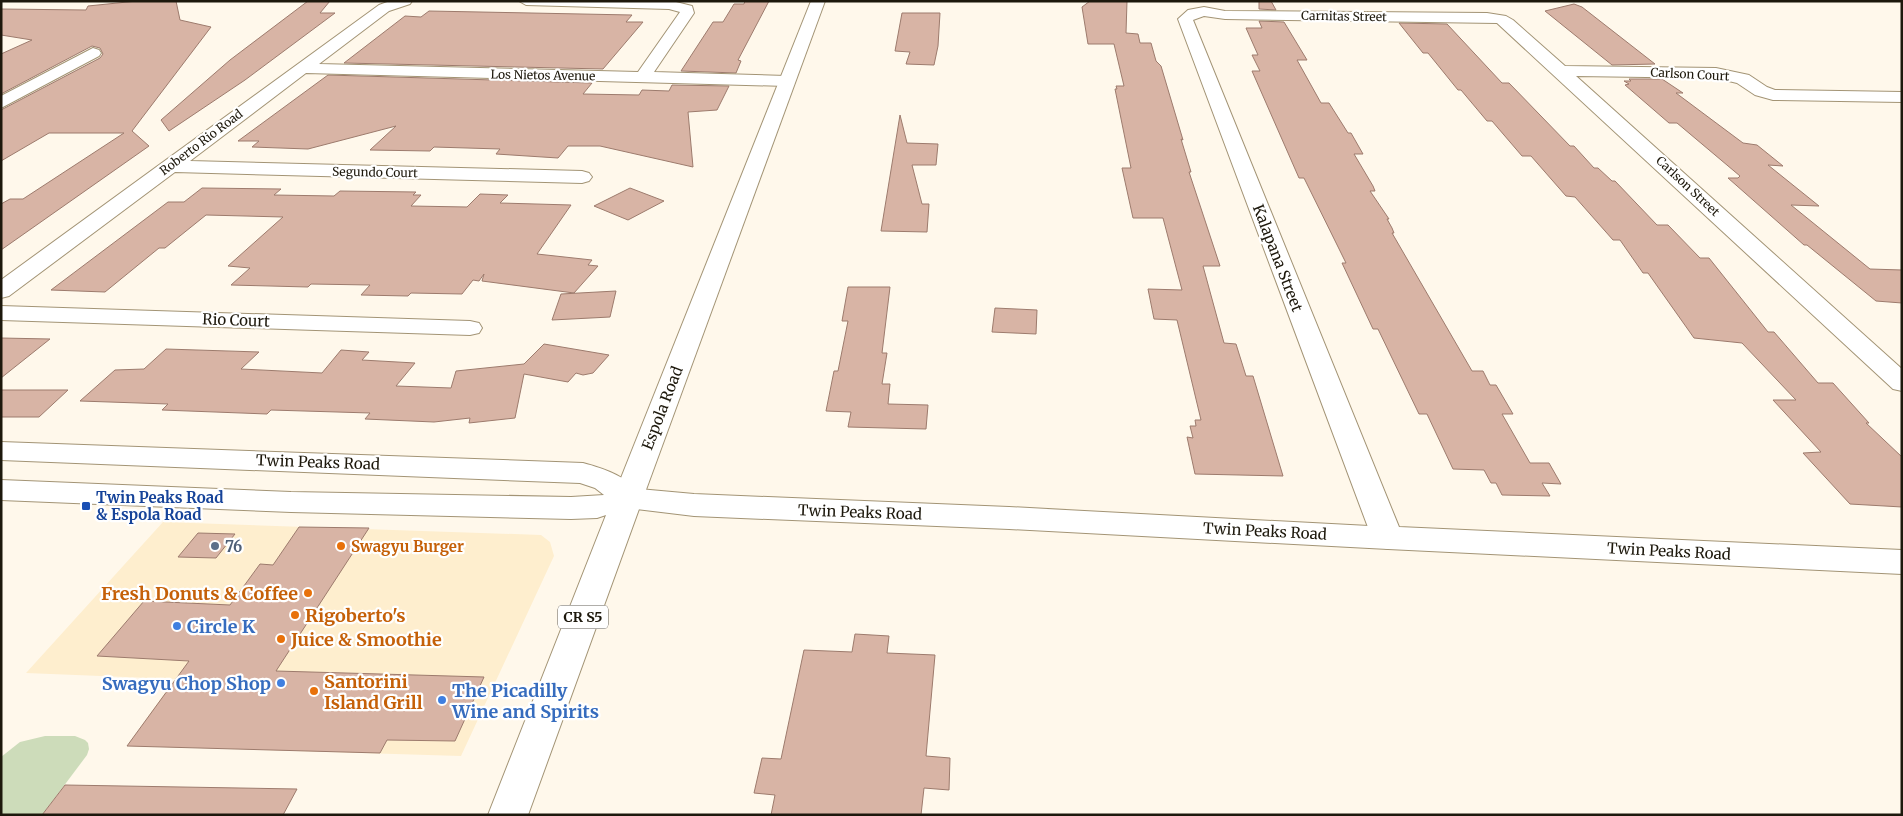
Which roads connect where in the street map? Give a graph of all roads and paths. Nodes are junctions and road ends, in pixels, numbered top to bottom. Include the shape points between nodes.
1 (405, 1) edge
2 (526, 1) edge
3 (818, 1) edge
4 (1225, 15) joint
5 (1463, 18) joint
6 (93, 52) dead end
7 (301, 68) junction
8 (1563, 71) junction
9 (643, 77) junction
10 (786, 81) junction
11 (1902, 97) edge
12 (1, 103) edge
13 (169, 166) junction
14 (582, 177) dead end
15 (1, 291) edge
16 (1, 313) edge
17 (470, 328) dead end
18 (1902, 382) edge
19 (1, 451) edge
20 (1, 490) edge
21 (628, 498) junction
22 (1388, 538) junction
23 (1902, 562) edge
24 (508, 815) edge

1 - 7 street, Roberto Rio Road via 384,8
2 - 9 street via 661,4 687,9
3 - 10 street, Espola Road / CR S5
4 - 5 street, Carnitas Street
4 - 22 street, Kalapana Street via 1200,12 1189,14 1185,19
5 - 8 street, Carlson Street via 1501,19
6 - 12 street
7 - 9 street, Los Nietos Avenue
7 - 13 street, Roberto Rio Road
8 - 11 street, Carlson Court via 1716,74 1743,79 1760,91 1773,95
8 - 18 street, Carlson Street
9 - 10 street, Los Nietos Avenue
10 - 21 street, Espola Road / CR S5
13 - 14 street, Segundo Court
13 - 15 street, Roberto Rio Road
16 - 17 street, Rio Court
19 - 21 street, Twin Peaks Road via 583,473 606,481
20 - 21 street, Twin Peaks Road via 291,502 571,508 597,507
21 - 22 street, Twin Peaks Road via 694,505
21 - 24 street, Espola Road / CR S5
22 - 23 street, Twin Peaks Road

